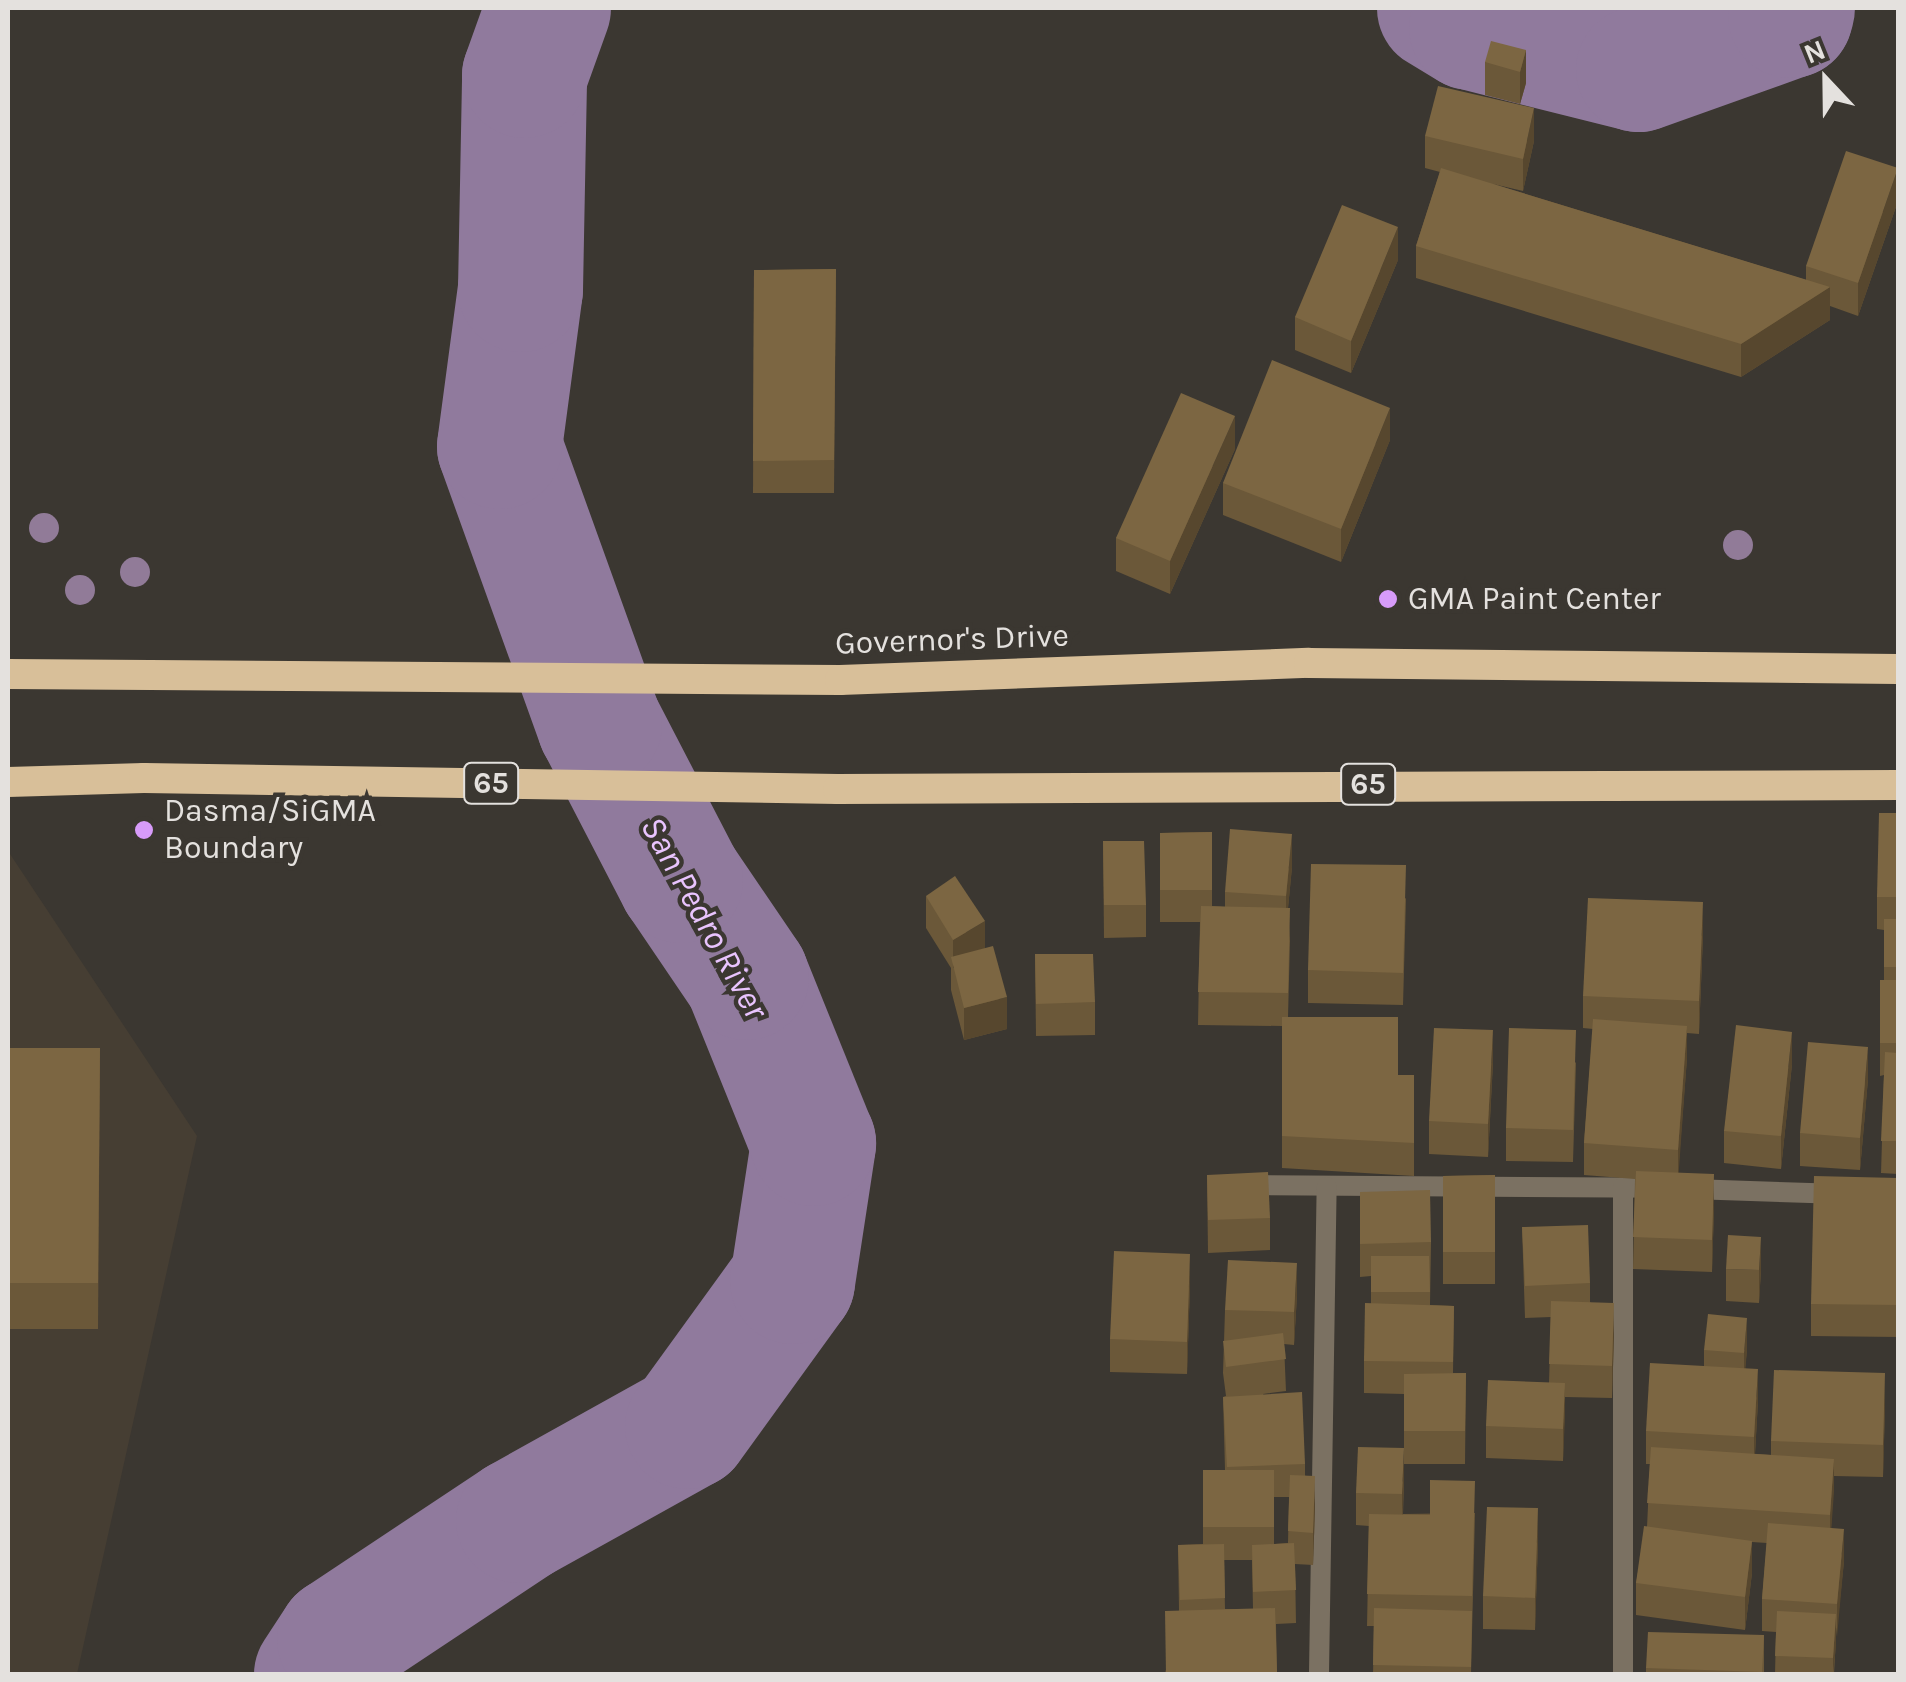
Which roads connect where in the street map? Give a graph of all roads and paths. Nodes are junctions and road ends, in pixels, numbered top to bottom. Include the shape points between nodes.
1 (1898, 669) edge
2 (8, 674) edge
3 (8, 782) edge
4 (1898, 786) edge
5 (1251, 1185) edge
6 (1623, 1187) junction
7 (1327, 1188) junction
8 (1859, 1195) edge
9 (1319, 1674) edge
10 (1622, 1674) edge

1 - 2 highway, Governor's Drive via 1310,663 840,680
3 - 4 highway, 65 via 144,778 838,789
5 - 7 street
6 - 7 street
6 - 8 street
6 - 10 street
7 - 9 street

